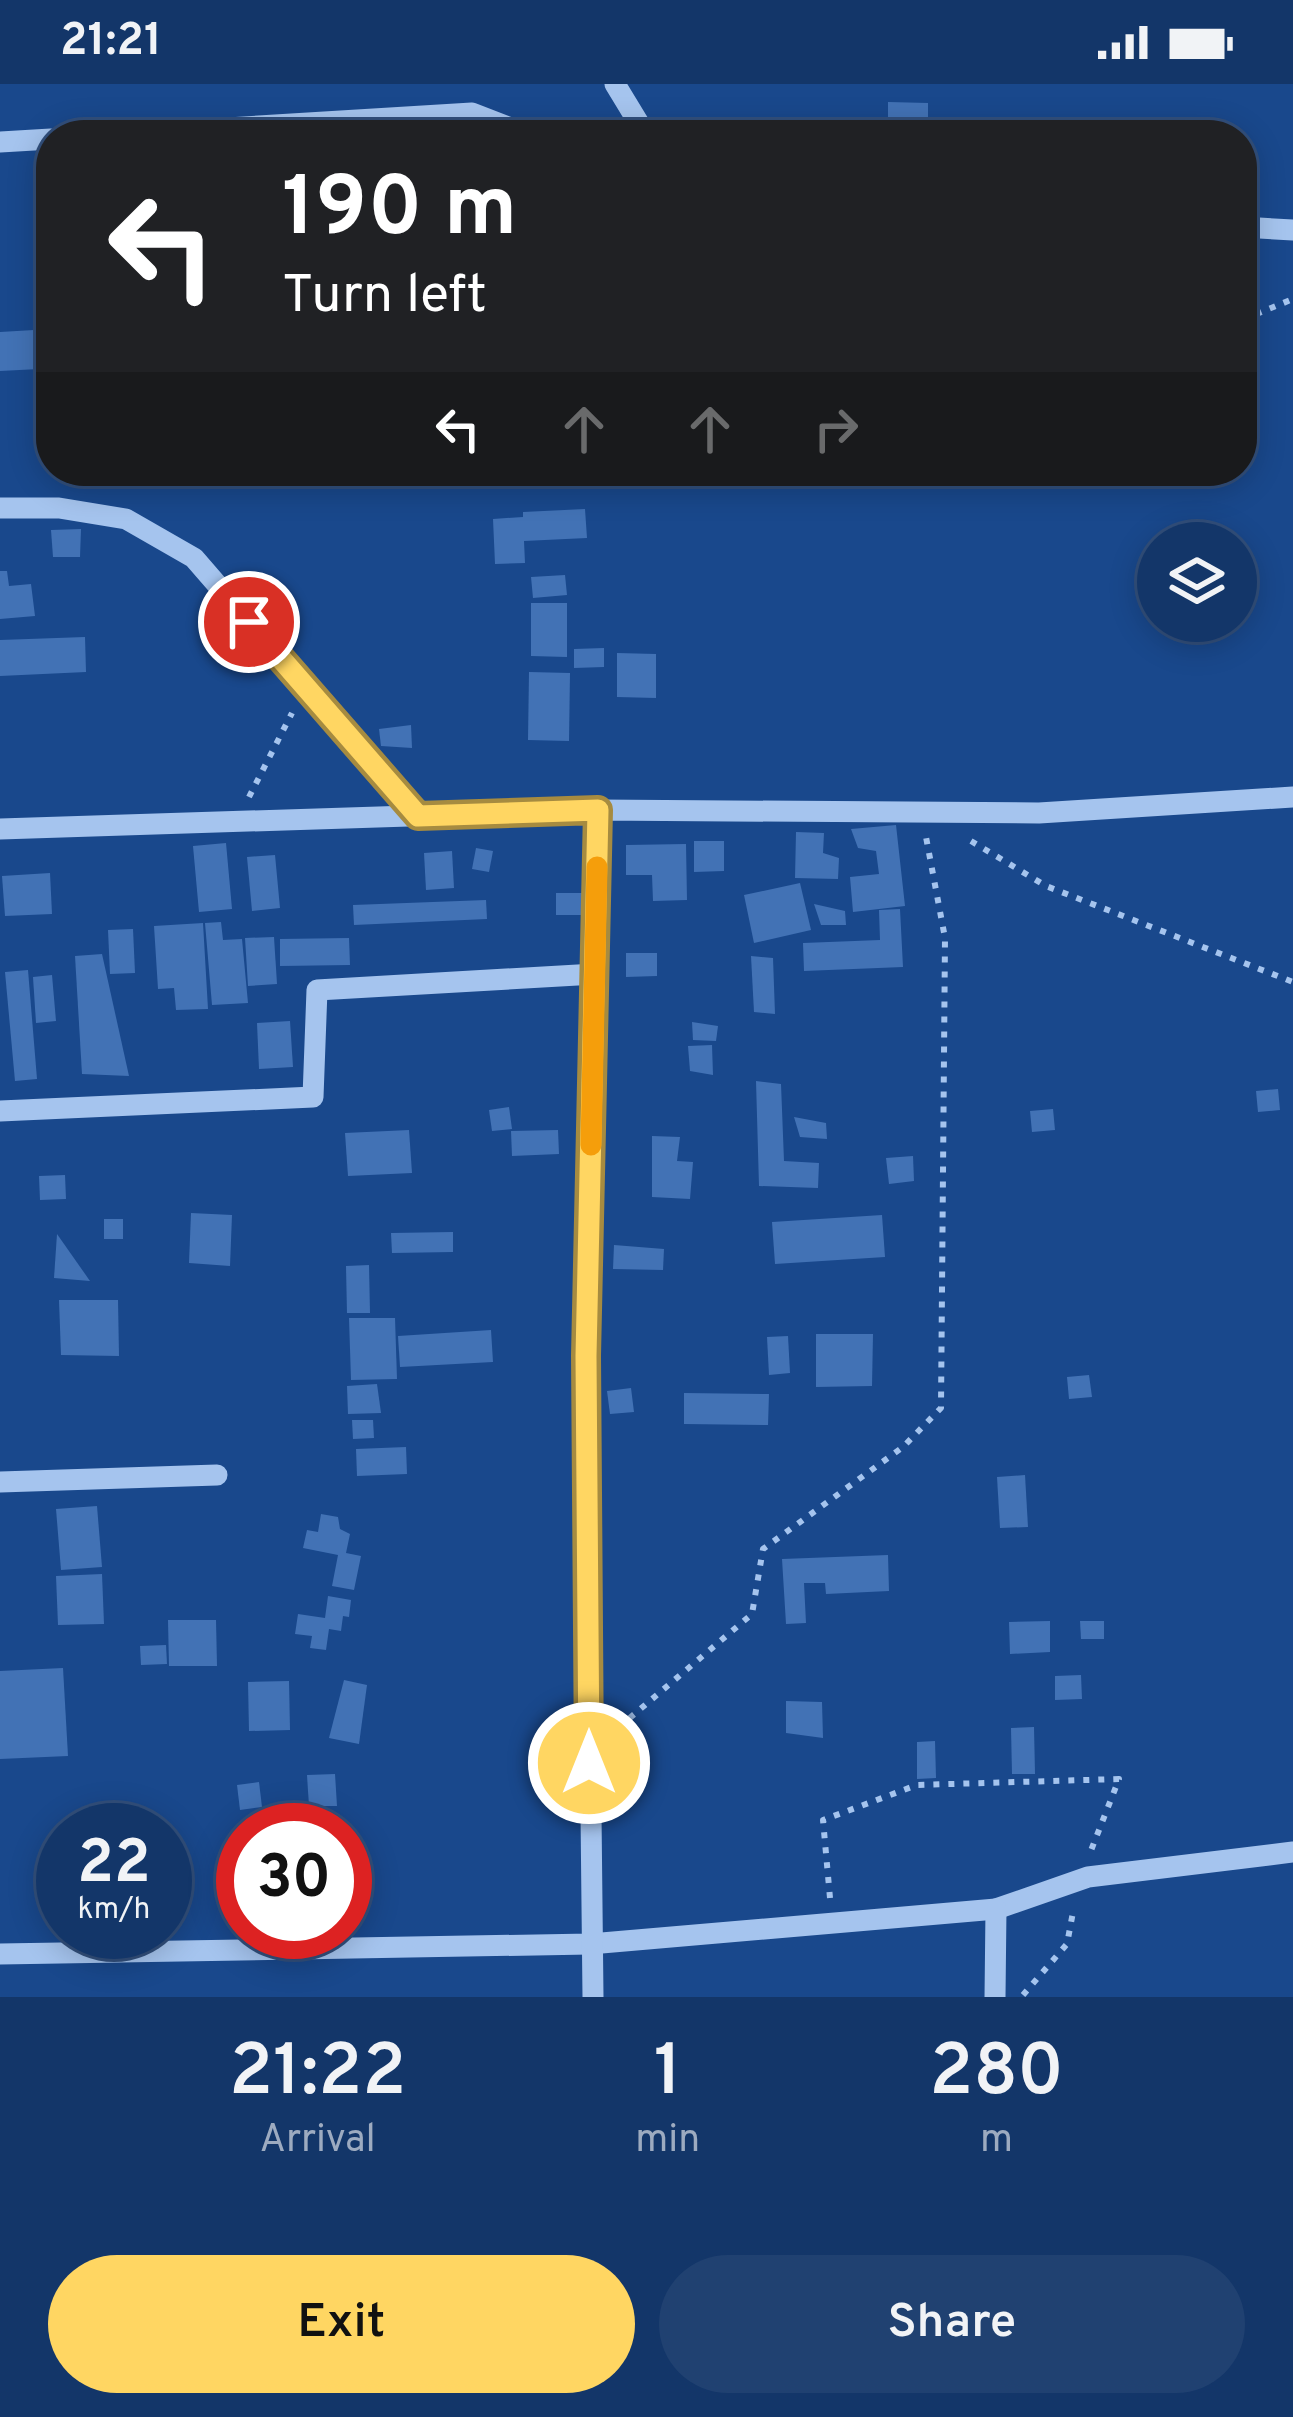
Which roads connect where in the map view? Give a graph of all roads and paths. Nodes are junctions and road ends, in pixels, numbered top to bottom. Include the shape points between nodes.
1 (614, 84) edge
2 (358, 120) edge
3 (490, 120) edge
4 (637, 120) edge
5 (36, 140) edge
6 (0, 142) edge
7 (1257, 228) edge
8 (1293, 230) edge
9 (1293, 299) edge
10 (1257, 314) edge
11 (0, 508) edge
12 (305, 686) junction
13 (1293, 797) edge
14 (598, 810) junction
15 (921, 812) junction
16 (418, 816) junction
17 (236, 822) junction
18 (0, 830) edge
19 (595, 974) junction
20 (1293, 982) edge
21 (0, 1112) edge
22 (217, 1475) dead end
23 (0, 1482) edge
24 (610, 1734) dead end
25 (1293, 1852) edge
26 (1079, 1880) junction
27 (997, 1909) junction
28 (832, 1925) junction
29 (590, 1944) junction
30 (0, 1954) edge
31 (593, 1997) edge
32 (995, 1997) edge
33 (1021, 1997) edge

1 - 4 street
2 - 3 street via 472,113
5 - 6 street
7 - 8 street
9 - 10 path
11 - 12 street via 126,519 194,558
12 - 16 street
12 - 17 path
13 - 15 street
14 - 15 street
14 - 16 street
14 - 19 street
15 - 20 path via 1046,886
15 - 24 path via 945,938 941,1408 904,1447 763,1550 752,1614
16 - 17 street
17 - 18 street
19 - 21 street via 317,990 313,1096
19 - 29 street via 586,1356
22 - 23 street
25 - 26 street
26 - 27 street
26 - 28 path via 1119,1779 917,1785 823,1820
26 - 33 path via 1066,1944
27 - 28 street
27 - 32 street
28 - 29 street
29 - 30 street
29 - 31 street

